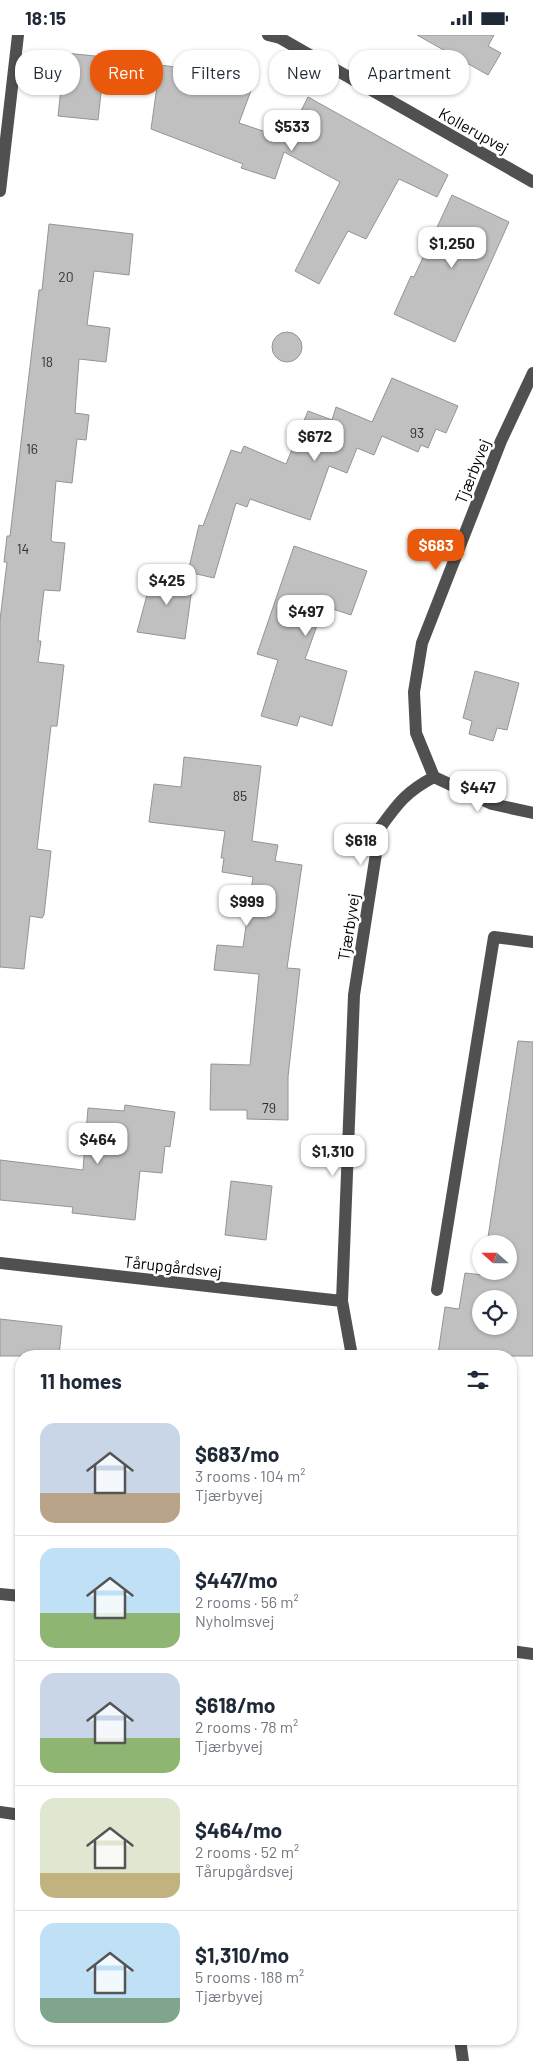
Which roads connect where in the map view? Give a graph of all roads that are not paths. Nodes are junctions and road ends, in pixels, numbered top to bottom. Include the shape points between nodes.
1 (18, 35) edge
2 (276, 36) edge
3 (533, 182) edge
4 (0, 191) edge
5 (533, 373) edge
6 (434, 777) junction
7 (533, 813) edge
8 (533, 942) edge
9 (0, 1263) edge
10 (437, 1290) dead end
11 (342, 1301) junction
12 (351, 1350) edge
13 (0, 1594) edge
14 (15, 1595) edge
15 (517, 1652) edge
16 (533, 1654) edge
17 (0, 1812) edge
18 (15, 1814) edge
19 (461, 2045) edge
20 (463, 2061) edge

1 - 4 street
2 - 3 street, Kollerupvej
5 - 6 street, Tjærbyvej via 502,441 422,643 414,692 416,733
6 - 7 street via 492,804
6 - 11 street, Tjærbyvej via 413,788 380,828 354,995
8 - 10 street via 494,937
9 - 11 street, Tårupgårdsvej
11 - 12 street, Tjærbyvej
13 - 14 street
15 - 16 street
17 - 18 street
19 - 20 street

